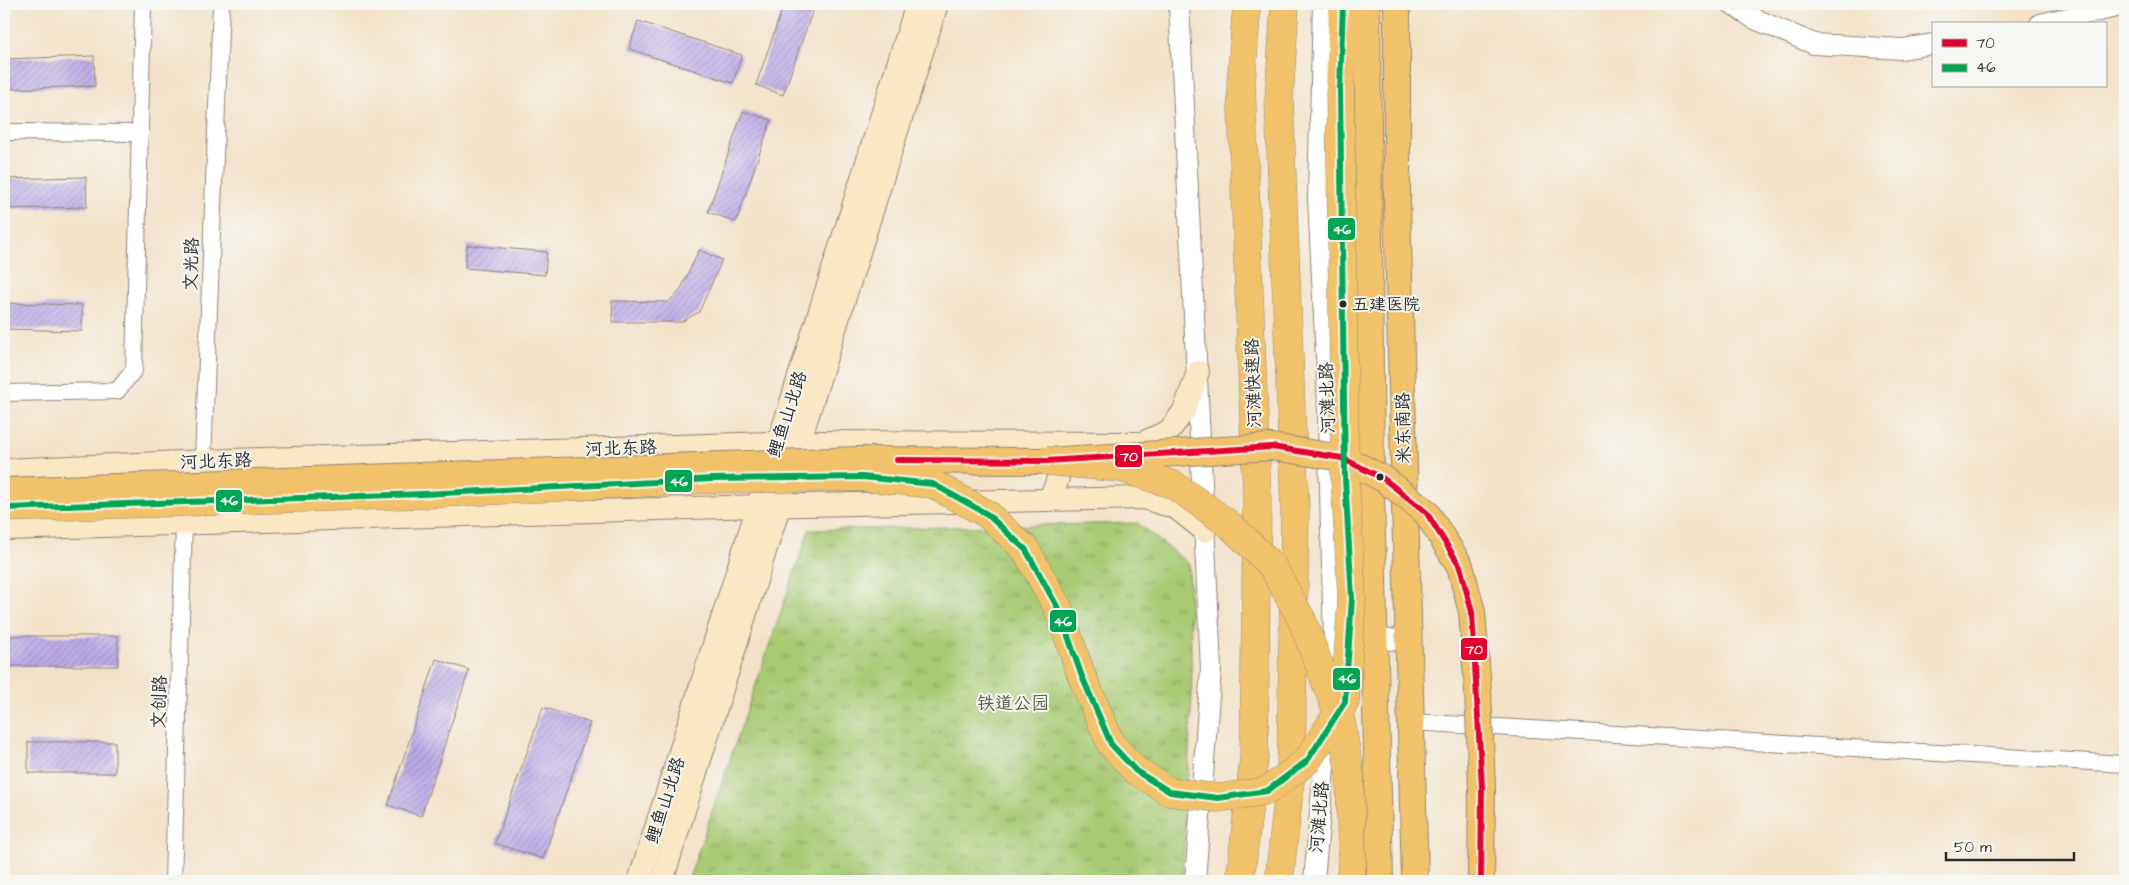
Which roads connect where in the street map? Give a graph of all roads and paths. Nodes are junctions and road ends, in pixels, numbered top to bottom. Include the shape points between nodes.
1 (143, 4) edge
2 (221, 4) edge
3 (917, 4) edge
4 (937, 4) edge
5 (1179, 4) edge
6 (1247, 4) edge
7 (1285, 4) edge
8 (1323, 4) edge
9 (1343, 4) edge
10 (1367, 4) edge
11 (1397, 4) edge
12 (1732, 4) edge
13 (2125, 5) edge
14 (2049, 22) edge
15 (1932, 44) edge
16 (4, 132) edge
17 (140, 134) junction
18 (1198, 372) junction
19 (4, 393) edge
20 (789, 442) junction
21 (1048, 452) junction
22 (203, 461) junction
23 (4, 470) edge
24 (4, 491) edge
25 (1049, 499) junction
26 (780, 505) junction
27 (758, 506) junction
28 (4, 508) edge
29 (184, 524) junction
30 (4, 530) edge
31 (1204, 532) junction
32 (1408, 639) junction
33 (1375, 641) junction
34 (1334, 642) junction
35 (1410, 722) junction
36 (2125, 764) edge
37 (173, 881) edge
38 (639, 881) edge
39 (662, 881) edge
40 (1196, 881) edge
41 (1240, 881) edge
42 (1279, 881) edge
43 (1314, 881) edge
44 (1350, 881) edge
45 (1380, 881) edge
46 (1415, 881) edge
47 (1481, 881) edge

1 - 17 street
2 - 22 street, 文光路
3 - 20 main road, 鲤鱼山北路
4 - 20 main road, 鲤鱼山北路
5 - 18 street
6 - 41 highway, 河滩快速路 via 1241,84 1257,498 1254,758
7 - 42 highway, 河滩快速路 via 1279,99 1295,512 1291,772
8 - 34 street, 河滩北路 via 1318,198
9 - 28 highway, bridge via 1340,89 1346,478 1352,598 1345,702 1307,761 1267,791 1218,798 1170,792 1136,771 1111,744 1081,674 1059,610 1026,550 988,514 933,484 862,477 712,479 424,494
10 - 33 main road, 米东南路
11 - 32 main road, 米东南路 via 1397,203
12 - 15 street via 1755,20 1814,44 1902,49
13 - 14 street
16 - 17 street
17 - 19 street via 134,370 117,391
18 - 21 main road, 河北东路 via 1184,411 1169,431 1142,443
18 - 31 street
20 - 21 main road, 河北东路
20 - 22 main road, 河北东路
20 - 26 main road, 鲤鱼山北路
20 - 27 main road, 鲤鱼山北路
21 - 24 main road, bridge
21 - 25 main road via 1060,465 1059,481
21 - 44 highway, bridge via 1121,468 1174,485 1230,525 1272,566 1302,620 1341,722 1350,775
21 - 47 main road, bridge via 1272,448 1301,451 1342,458 1359,466 1384,479 1426,512 1460,566 1472,612 1482,787
22 - 23 main road, 河北东路
22 - 29 street, 文光路
25 - 26 main road
25 - 31 main road via 1144,498 1176,508
26 - 27 main road
26 - 39 main road, 鲤鱼山北路
27 - 29 main road
27 - 38 main road, 鲤鱼山北路
29 - 30 main road
29 - 37 street, 文创路
31 - 40 street via 1211,669
32 - 33 street
32 - 35 main road, 米东南路
33 - 34 street
33 - 45 main road, 米东南路
34 - 43 street, 河滩北路
35 - 36 street
35 - 46 main road, 米东南路

